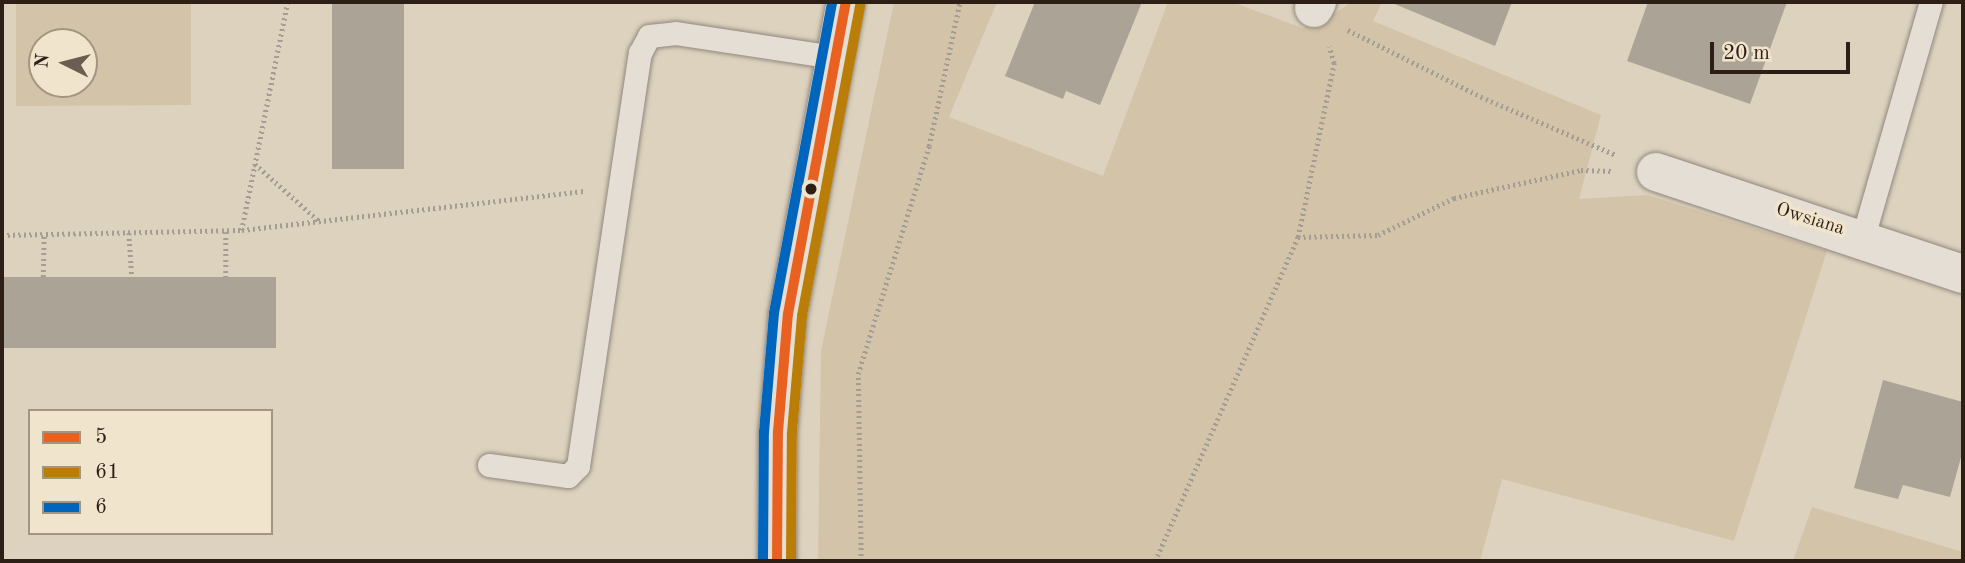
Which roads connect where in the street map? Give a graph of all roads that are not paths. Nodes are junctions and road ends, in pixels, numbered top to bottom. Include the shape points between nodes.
1 (846, 2) edge
2 (1931, 2) edge
3 (835, 57) junction
4 (1656, 172) road end
5 (1863, 237) junction
6 (1963, 274) edge
7 (489, 465) dead end
8 (777, 561) edge

1 - 3 street
2 - 5 lane
3 - 7 lane via 676,33 649,36 640,53 578,466 568,476
3 - 8 street via 781,371
4 - 5 street, Owsiana
5 - 6 street, Owsiana

